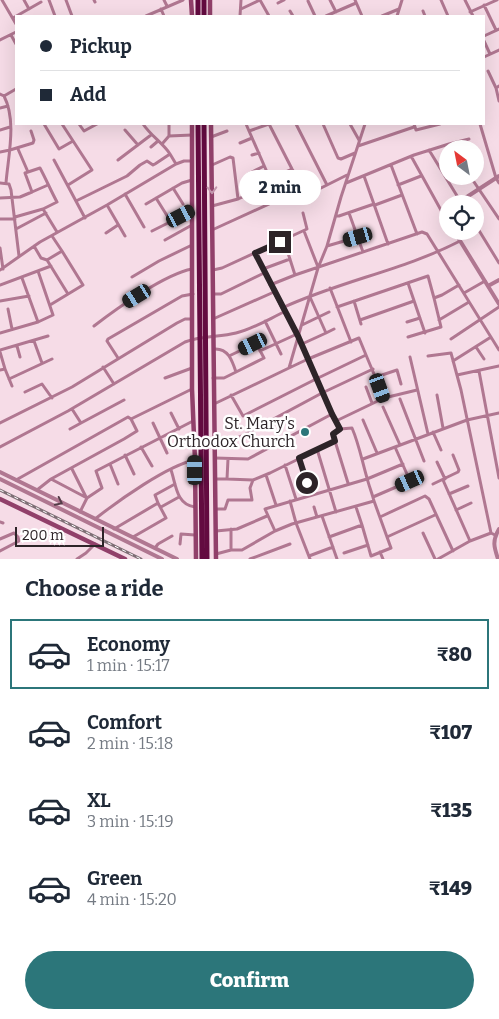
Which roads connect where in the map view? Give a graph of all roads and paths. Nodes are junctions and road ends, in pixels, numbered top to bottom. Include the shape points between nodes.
1 (2, 0) edge
2 (24, 0) edge
3 (49, 0) edge
4 (66, 0) edge
5 (164, 0) edge
6 (183, 0) edge
7 (191, 0) edge
8 (198, 0) edge
9 (204, 0) edge
10 (210, 0) edge
11 (241, 0) edge
12 (261, 0) edge
13 (284, 0) edge
14 (330, 0) edge
15 (402, 0) edge
16 (441, 0) edge
17 (465, 0) edge
18 (497, 0) edge
19 (308, 1) edge
20 (41, 2) dead end
21 (356, 2) edge
22 (488, 2) edge
23 (278, 3) dead end
24 (167, 6) junction
25 (484, 6) junction
26 (28, 9) junction
27 (161, 9) junction
28 (241, 9) junction
29 (399, 10) junction
30 (290, 11) dead end
31 (423, 11) dead end
32 (336, 12) junction
33 (470, 12) junction
34 (18, 15) edge
35 (54, 15) edge
36 (72, 15) edge
37 (148, 15) edge
38 (164, 15) edge
39 (192, 15) edge
40 (198, 15) edge
41 (204, 15) edge
42 (210, 15) edge
43 (240, 15) edge
44 (268, 15) edge
45 (292, 15) edge
46 (315, 15) edge
47 (328, 15) edge
48 (362, 15) edge
49 (385, 15) edge
50 (397, 15) edge
51 (425, 15) edge
52 (448, 15) edge
53 (472, 15) edge
54 (13, 18) joint
55 (15, 22) edge
56 (498, 30) edge
57 (15, 33) edge
58 (0, 34) edge
59 (11, 35) junction
60 (485, 36) edge
61 (1, 40) edge
62 (15, 42) edge
63 (485, 43) edge
64 (498, 51) edge
65 (490, 54) junction
66 (485, 56) edge
67 (499, 57) edge
68 (488, 71) dead end
69 (498, 87) edge
70 (15, 90) edge
71 (2, 95) edge
72 (499, 101) edge
73 (8, 106) junction
74 (0, 108) edge
75 (15, 121) edge
76 (10, 125) junction
77 (45, 125) edge
78 (63, 125) edge
79 (80, 125) edge
80 (95, 125) edge
81 (144, 125) edge
82 (169, 125) edge
83 (192, 125) edge
84 (198, 125) edge
85 (204, 125) edge
86 (211, 125) edge
87 (246, 125) edge
88 (266, 125) edge
89 (270, 125) edge
90 (297, 125) edge
91 (323, 125) edge
92 (351, 125) edge
93 (365, 125) edge
94 (414, 125) edge
95 (436, 125) edge
96 (480, 125) edge
97 (0, 130) edge
98 (125, 130) dead end
99 (30, 131) dead end
100 (227, 131) dead end
101 (249, 131) junction
102 (151, 135) junction
103 (192, 135) junction
104 (169, 136) junction
105 (211, 137) junction
106 (252, 138) junction
107 (469, 139) dead end
108 (465, 140) edge
109 (73, 141) junction
110 (158, 141) junction
111 (359, 141) junction
112 (240, 143) dead end
113 (162, 144) junction
114 (138, 145) junction
115 (358, 146) junction
116 (151, 147) dead end
117 (439, 147) edge
118 (18, 149) junction
119 (10, 150) junction
120 (428, 150) junction
121 (0, 152) edge
122 (258, 153) junction
123 (356, 153) junction
124 (170, 154) junction
125 (252, 156) dead end
126 (411, 156) junction
127 (54, 160) dead end
128 (118, 160) dead end
129 (192, 161) junction
130 (176, 164) junction
131 (212, 165) junction
132 (391, 165) junction
133 (264, 166) junction
134 (292, 169) junction
135 (28, 172) junction
136 (248, 174) dead end
137 (348, 175) junction
138 (364, 176) junction
139 (421, 176) junction
140 (497, 177) edge
141 (192, 180) junction
142 (270, 180) junction
143 (0, 183) edge
144 (6, 183) junction
145 (499, 183) edge
146 (345, 184) junction
147 (48, 185) junction
148 (68, 185) junction
149 (327, 185) junction
150 (398, 185) junction
151 (476, 185) edge
152 (173, 188) junction
153 (304, 188) junction
154 (478, 189) junction
155 (32, 192) junction
156 (125, 194) junction
157 (402, 195) junction
158 (457, 195) edge
159 (470, 195) edge
160 (0, 198) edge
161 (13, 198) junction
162 (156, 198) junction
163 (238, 198) junction
164 (76, 201) junction
165 (146, 204) dead end
166 (184, 204) dead end
167 (107, 205) junction
168 (374, 205) junction
169 (212, 206) junction
170 (439, 207) edge
171 (45, 211) junction
172 (192, 211) junction
173 (349, 213) junction
174 (303, 214) dead end
175 (336, 216) junction
176 (15, 218) junction
177 (85, 218) junction
178 (0, 219) edge
179 (499, 219) edge
180 (171, 222) junction
181 (118, 224) junction
182 (192, 225) junction
183 (144, 227) dead end
184 (16, 229) junction
185 (212, 230) junction
186 (304, 230) junction
187 (152, 231) dead end
188 (57, 232) junction
189 (106, 233) dead end
190 (417, 234) junction
191 (52, 236) junction
192 (125, 236) dead end
193 (358, 237) junction
194 (484, 239) edge
195 (165, 240) dead end
196 (460, 240) joint
197 (388, 244) junction
198 (192, 245) junction
199 (34, 246) junction
200 (327, 246) junction
201 (0, 248) edge
202 (62, 251) junction
203 (363, 252) junction
204 (438, 252) junction
205 (255, 253) junction
206 (288, 253) dead end
207 (19, 256) junction
208 (290, 258) junction
209 (47, 260) junction
210 (499, 263) edge
211 (51, 266) junction
212 (318, 268) junction
213 (192, 269) junction
214 (1, 270) edge
215 (212, 270) junction
216 (38, 271) junction
217 (263, 271) junction
218 (295, 275) junction
219 (132, 277) dead end
220 (22, 278) junction
221 (499, 280) edge
222 (484, 281) junction
223 (408, 283) junction
224 (270, 284) junction
225 (0, 285) edge
226 (459, 285) junction
227 (488, 286) junction
228 (330, 288) junction
229 (274, 292) junction
230 (68, 294) junction
231 (193, 294) junction
232 (213, 294) junction
233 (464, 294) junction
234 (29, 296) junction
235 (310, 296) junction
236 (434, 298) junction
237 (0, 301) edge
238 (414, 301) junction
239 (354, 302) junction
240 (469, 302) junction
241 (50, 305) junction
242 (499, 306) edge
243 (337, 307) junction
244 (8, 309) dead end
245 (283, 310) junction
246 (328, 312) dead end
247 (318, 317) junction
248 (420, 318) junction
249 (192, 319) junction
250 (213, 320) junction
251 (439, 320) junction
252 (480, 320) junction
253 (265, 321) junction
254 (38, 322) junction
255 (407, 322) dead end
256 (302, 325) junction
257 (94, 326) dead end
258 (12, 329) junction
259 (334, 329) dead end
260 (203, 331) junction
261 (0, 332) edge
262 (425, 332) junction
263 (326, 333) junction
264 (297, 335) junction
265 (48, 336) dead end
266 (491, 337) junction
267 (213, 338) junction
268 (408, 338) dead end
269 (192, 339) junction
270 (451, 339) dead end
271 (34, 341) junction
272 (351, 342) junction
273 (276, 343) junction
274 (302, 344) junction
275 (17, 346) junction
276 (476, 347) junction
277 (213, 349) junction
278 (499, 350) edge
279 (0, 351) edge
280 (260, 352) junction
281 (281, 354) dead end
282 (366, 355) junction
283 (229, 356) junction
284 (428, 356) dead end
285 (20, 357) dead end
286 (410, 357) dead end
287 (118, 358) junction
288 (52, 359) dead end
289 (308, 359) junction
290 (484, 359) dead end
291 (453, 361) junction
292 (42, 363) junction
293 (103, 367) junction
294 (499, 367) edge
295 (5, 368) junction
296 (192, 368) junction
297 (289, 368) junction
298 (373, 369) junction
299 (0, 370) edge
300 (479, 371) junction
301 (236, 372) junction
302 (457, 375) junction
303 (376, 377) junction
304 (166, 378) dead end
305 (213, 378) junction
306 (9, 379) junction
307 (316, 379) junction
308 (114, 384) junction
309 (401, 384) dead end
310 (12, 386) dead end
311 (366, 387) dead end
312 (192, 389) junction
313 (418, 390) junction
314 (25, 392) dead end
315 (322, 392) junction
316 (437, 395) dead end
317 (231, 396) junction
318 (52, 398) junction
319 (384, 398) junction
320 (400, 399) dead end
321 (124, 400) dead end
322 (372, 403) junction
323 (213, 404) junction
324 (383, 406) dead end
325 (72, 408) junction
326 (171, 413) dead end
327 (499, 413) edge
328 (332, 414) junction
329 (486, 415) junction
330 (131, 419) junction
331 (364, 420) dead end
332 (468, 420) junction
333 (193, 421) junction
334 (336, 421) junction
335 (81, 423) junction
336 (153, 423) dead end
337 (0, 424) edge
338 (443, 428) junction
339 (178, 429) junction
340 (340, 429) junction
341 (70, 430) dead end
342 (433, 432) junction
343 (428, 434) junction
344 (160, 437) junction
345 (415, 439) junction
346 (335, 441) junction
347 (214, 443) junction
348 (397, 446) junction
349 (0, 447) edge
350 (141, 447) junction
351 (317, 449) junction
352 (441, 450) dead end
353 (167, 453) dead end
354 (378, 454) junction
355 (125, 455) junction
356 (452, 455) dead end
357 (214, 458) junction
358 (299, 458) junction
359 (228, 459) junction
360 (362, 459) junction
361 (195, 460) junction
362 (424, 461) dead end
363 (437, 462) dead end
364 (110, 464) junction
365 (403, 464) junction
366 (152, 466) dead end
367 (285, 466) junction
368 (72, 469) junction
369 (171, 470) junction
370 (0, 472) edge
371 (134, 474) dead end
372 (266, 475) junction
373 (367, 478) junction
374 (499, 478) edge
375 (0, 479) edge
376 (51, 479) junction
377 (215, 479) junction
378 (227, 479) junction
379 (444, 479) junction
380 (16, 480) junction
381 (253, 480) junction
382 (348, 483) junction
383 (118, 484) dead end
384 (175, 484) junction
385 (432, 484) dead end
386 (468, 486) dead end
387 (329, 489) junction
388 (37, 490) junction
389 (449, 494) junction
390 (310, 495) junction
391 (180, 497) junction
392 (87, 498) junction
393 (0, 499) edge
394 (296, 499) junction
395 (374, 499) junction
396 (252, 500) junction
397 (290, 501) junction
398 (204, 502) junction
399 (471, 503) dead end
400 (159, 505) junction
401 (276, 506) junction
402 (356, 506) junction
403 (195, 507) junction
404 (255, 507) dead end
405 (314, 507) dead end
406 (216, 509) junction
407 (456, 510) junction
408 (80, 512) junction
409 (336, 512) junction
410 (436, 515) junction
411 (267, 516) junction
412 (322, 516) junction
413 (317, 517) junction
414 (380, 517) junction
415 (94, 519) junction
416 (296, 523) junction
417 (362, 525) junction
418 (114, 529) junction
419 (231, 529) junction
420 (216, 531) junction
421 (275, 531) junction
422 (496, 532) edge
423 (423, 533) dead end
424 (195, 535) junction
425 (172, 536) dead end
426 (329, 537) junction
427 (387, 537) junction
428 (132, 538) junction
429 (0, 539) edge
430 (470, 541) junction
431 (95, 544) junction
432 (180, 544) dead end
433 (290, 544) dead end
434 (368, 545) junction
435 (332, 547) junction
436 (155, 548) junction
437 (231, 550) junction
438 (0, 551) edge
439 (453, 551) junction
440 (380, 552) junction
441 (344, 553) dead end
442 (83, 557) edge
443 (216, 557) edge
444 (309, 558) edge
445 (77, 559) edge
446 (124, 559) edge
447 (162, 559) edge
448 (177, 559) edge
449 (196, 559) edge
450 (202, 559) edge
451 (206, 559) edge
452 (250, 559) edge
453 (337, 559) edge
454 (383, 559) edge
455 (437, 559) edge
456 (499, 559) edge

1 - 54 street
2 - 26 street
3 - 35 street
4 - 36 street
5 - 24 street
6 - 24 street
7 - 39 main road
8 - 40 highway
9 - 41 highway
10 - 42 main road
11 - 28 street
12 - 28 street
12 - 44 street
13 - 23 street
14 - 32 street
15 - 29 street
16 - 52 street
17 - 33 street
18 - 22 street
19 - 46 street
20 - 26 street
21 - 32 street
21 - 48 street
22 - 25 street
24 - 27 street
25 - 33 street
25 - 56 street
26 - 34 street
27 - 37 street
27 - 38 street
28 - 43 street
29 - 49 street
29 - 50 street
30 - 45 street
31 - 51 street
32 - 47 street
33 - 53 street
54 - 55 street
56 - 60 street
57 - 59 street
58 - 61 street
59 - 61 street
59 - 62 street
63 - 65 street
64 - 65 street
64 - 67 street
65 - 66 street
68 - 69 street
69 - 72 street
70 - 71 street
71 - 73 street
73 - 74 street
73 - 76 street
75 - 76 street
76 - 97 street
76 - 119 street
77 - 109 street via 59,149
78 - 109 street
79 - 80 street via 84,131
81 - 102 street
82 - 104 street
83 - 103 main road
84 - 260 highway
85 - 260 highway
86 - 105 main road
87 - 101 street
88 - 101 street
89 - 134 street
90 - 149 street
91 - 123 street via 338,158
92 - 111 street
93 - 111 street
94 - 95 street via 416,130
94 - 115 street
96 - 140 street
98 - 114 street
99 - 118 street via 34,140 32,144
100 - 105 street
101 - 106 street
102 - 110 street
102 - 114 street
103 - 104 street
103 - 129 main road
104 - 113 street
105 - 131 main road
106 - 112 street
106 - 122 street
107 - 108 street
109 - 148 street via 92,170
110 - 113 street
110 - 116 street
111 - 115 street
113 - 124 street
114 - 128 street
115 - 123 street
117 - 120 street
118 - 119 street
118 - 135 street
119 - 121 street
119 - 144 street
120 - 126 street
120 - 158 street
122 - 125 street
122 - 133 street
123 - 137 street
124 - 130 street
124 - 164 street via 153,165 147,161 128,176
126 - 132 street
126 - 139 street
127 - 148 street
129 - 130 street
129 - 141 main road
130 - 156 street
131 - 163 street via 233,158
131 -> 169 main road
132 - 138 street
132 - 150 street
133 - 136 street
133 - 142 street
134 - 142 street
134 - 153 street
135 - 147 street via 40,168
135 - 155 street via 24,174
137 - 146 street
137 - 149 street
138 - 146 street
138 - 168 street
139 - 150 street
139 - 170 street
140 - 145 street
140 - 154 street
141 - 152 street
141 - 172 main road
142 - 163 street via 272,184
143 - 144 street
144 - 161 street
146 - 175 street
147 - 155 street
147 - 171 street via 56,204
148 - 164 street
149 - 153 street via 309,194
150 - 157 street
151 - 154 street
152 - 162 street
152 - 166 street
153 - 185 street
154 - 159 street
154 - 179 street
155 - 161 street
156 - 167 street
156 - 183 street
157 - 168 street
157 - 190 street
160 - 161 street
161 - 176 street
162 - 165 street
162 - 180 street
163 - 169 street
164 - 177 street
167 - 177 street
167 - 181 street
168 - 173 street
168 - 197 street
169 - 185 main road
171 - 176 street
171 - 184 street
171 - 188 street
172 - 180 street
172 - 182 main road
173 - 175 street
173 - 193 street
174 - 186 street via 307,227
175 - 200 street
176 - 178 street
176 - 184 street
177 - 188 street
180 - 187 street
181 - 189 street
181 - 192 street
182 - 195 street
182 - 198 main road
184 - 207 street
185 - 215 main road
186 - 205 street
186 - 212 street
188 - 191 street
190 - 197 street
190 - 204 street via 427,234
191 - 199 street
191 - 202 street
193 - 200 street
193 - 203 street
194 - 210 street
196 - 204 street
196 - 222 street
197 - 203 street
198 - 213 main road
198 - 219 street
199 - 207 street
199 - 209 street via 41,258
200 - 212 street
201 - 214 street
202 - 209 street
202 - 230 street via 83,285
203 - 212 street
204 - 226 street
204 - 228 street
205 - 215 street
205 - 217 street
206 - 208 street
207 - 214 street
208 - 217 street
208 - 218 street
209 - 211 street
211 - 216 street
211 - 230 street
212 - 218 street
212 - 235 street
213 - 231 main road
213 - 257 street via 148,290
215 - 232 main road
216 - 220 street
216 - 241 street
217 - 224 street
217 - 232 street via 221,294
218 - 224 street
220 - 225 street
220 - 234 street
221 - 227 street
222 - 227 street
222 - 233 street
223 - 236 street via 428,276
223 - 238 street
223 - 239 street
224 - 229 street
226 - 233 street
226 - 236 street
227 - 242 street
228 - 235 street
228 - 243 street
229 - 245 street
229 - 250 street
230 - 241 street
231 - 249 main road
231 - 287 street via 182,296 108,339
232 - 250 main road
233 - 240 street
234 - 237 street
234 - 254 street
235 - 245 street
235 - 247 street
235 - 256 street
236 - 251 street
238 - 239 street via 360,322
238 - 248 street
239 - 243 street
240 - 251 street
240 - 252 street
241 - 254 street via 53,314
242 - 252 street
243 - 272 street
244 - 258 street
245 - 253 street
245 - 264 street
246 - 247 street
247 - 256 street
247 - 263 street
248 - 255 street
248 - 262 street
249 - 269 main road
249 - 287 street via 186,319
250 - 267 main road
251 - 262 street via 441,327
252 - 266 street
252 - 270 street
253 - 267 street via 238,333
253 - 273 street
254 - 258 street
256 - 264 street
258 - 261 street
259 - 263 street
260 - 398 highway
262 - 268 street
263 - 274 street
264 - 273 street
264 - 274 street
264 - 297 street
265 - 271 street
266 - 276 street
266 - 278 street
267 - 269 street
267 - 277 main road
269 - 296 main road
269 - 308 street
271 - 275 street
271 - 292 street
272 - 282 street via 359,338
272 - 289 street
273 - 280 street
273 - 281 street
274 - 289 street
275 - 279 street
275 - 285 street
276 - 290 street
276 - 291 street
277 - 283 street via 220,348
277 - 305 main road
279 - 295 street
280 - 283 street via 256,343
280 - 301 street via 264,358
282 - 298 street
282 - 307 street
283 - 301 street
284 - 291 street via 449,352
286 - 313 street
287 - 293 street
288 - 292 street
289 - 297 street
289 - 307 street
291 - 302 street
292 - 306 street
293 - 308 street
293 - 318 street
294 - 300 street
295 - 299 street
295 - 306 street
296 - 304 street
296 - 312 main road
297 - 317 street
298 - 303 street
298 - 315 street
300 - 302 street
300 - 329 street
301 - 305 street via 224,378
302 - 332 street
303 - 309 street via 397,370
303 - 319 street
305 - 323 main road
306 - 310 street
307 - 315 street
307 - 317 street via 243,416
308 - 325 street
311 - 322 street
312 - 330 street
312 - 333 main road
313 - 319 street
313 - 343 street
314 - 318 street via 42,384
315 - 328 street
315 - 347 street via 242,436 226,443
316 - 338 street
317 - 323 street
318 - 337 street
319 - 322 street
320 - 345 street
321 - 335 street
322 - 334 street
323 - 347 main road
324 - 348 street
325 - 335 street
325 - 349 street
326 - 339 street
327 - 329 street
328 - 334 street
328 - 359 street via 248,459
329 - 332 street
329 - 374 street
330 - 368 street via 137,431
330 - 380 street via 128,417
331 - 354 street
332 - 338 street
332 - 422 street
333 - 339 street
333 - 361 main road
334 - 340 street
335 - 341 street
336 - 344 street
338 - 342 street
339 - 344 street
340 - 346 street via 333,434
340 - 360 street via 352,428
342 - 343 street
342 - 352 street
343 - 345 street
344 - 350 street
344 - 353 street
345 - 348 street
345 - 362 street
346 - 351 street
346 - 382 street
347 - 357 main road
348 - 354 street
348 - 365 street
350 - 355 street
350 - 366 street
351 - 358 street
351 - 387 street
354 - 360 street
355 - 364 street
355 - 371 street
356 - 379 street via 459,470
357 - 359 street
357 - 377 main road
358 - 367 street
358 - 390 street
359 - 378 street
360 - 373 street
361 - 369 street
361 - 403 main road
363 - 379 street
364 - 383 street
364 - 392 street via 96,471 102,488
365 - 373 street
365 - 395 street via 410,481
367 - 372 street
367 - 394 street
368 - 376 street
368 - 392 street
369 - 384 street
369 - 415 street
370 - 380 street
372 - 381 street
372 - 401 street
373 - 382 street
373 - 395 street
375 - 447 street
376 - 388 street
376 - 392 street
377 - 378 street
377 - 406 main road
378 - 381 street
379 - 385 street
379 - 389 street
380 - 388 street
381 - 396 street via 250,488
382 - 387 street
384 - 391 street
384 - 400 street via 155,495
386 - 389 street
387 - 390 street
387 - 409 street
388 -> 408 street
389 - 407 street
390 - 394 street
391 - 400 street
391 - 403 street via 184,505
392 - 408 street
393 - 431 main road
394 - 397 street
395 - 402 street
395 - 414 street
396 - 404 street
396 - 406 street via 228,500 225,509
397 - 401 street
397 - 416 street
398 - 450 highway
398 - 451 highway
399 - 407 street
400 - 418 street
400 - 428 street via 166,518
401 - 411 street via 265,509
402 - 409 street
402 - 417 street
403 - 424 main road
405 - 413 street
406 - 420 main road
407 - 430 street
408 - 415 street
409 - 412 street
410 - 414 street via 425,496
410 - 427 street
410 - 439 street
411 - 419 street
411 - 421 street
412 - 413 street
412 - 426 street
413 - 416 street
414 - 427 street
415 - 418 street
416 - 421 street
416 - 444 street
417 - 426 street
417 - 434 street
418 - 428 street
419 - 420 street
419 - 437 street
420 - 443 main road
421 - 437 street via 242,550
422 - 430 street
422 - 456 street via 493,543
423 - 455 street
424 - 432 street via 181,534
424 - 449 main road
425 - 436 street
426 - 435 street
427 - 440 street via 391,548
428 - 436 street
429 - 438 street via 14,533 19,541
430 - 439 street
431 - 442 street
431 - 446 main road
433 - 452 street
434 - 440 street via 371,556
434 - 441 street
435 - 444 street
435 - 453 street
436 - 448 street
437 - 443 street
439 - 455 street
440 - 454 street
442 - 445 street

